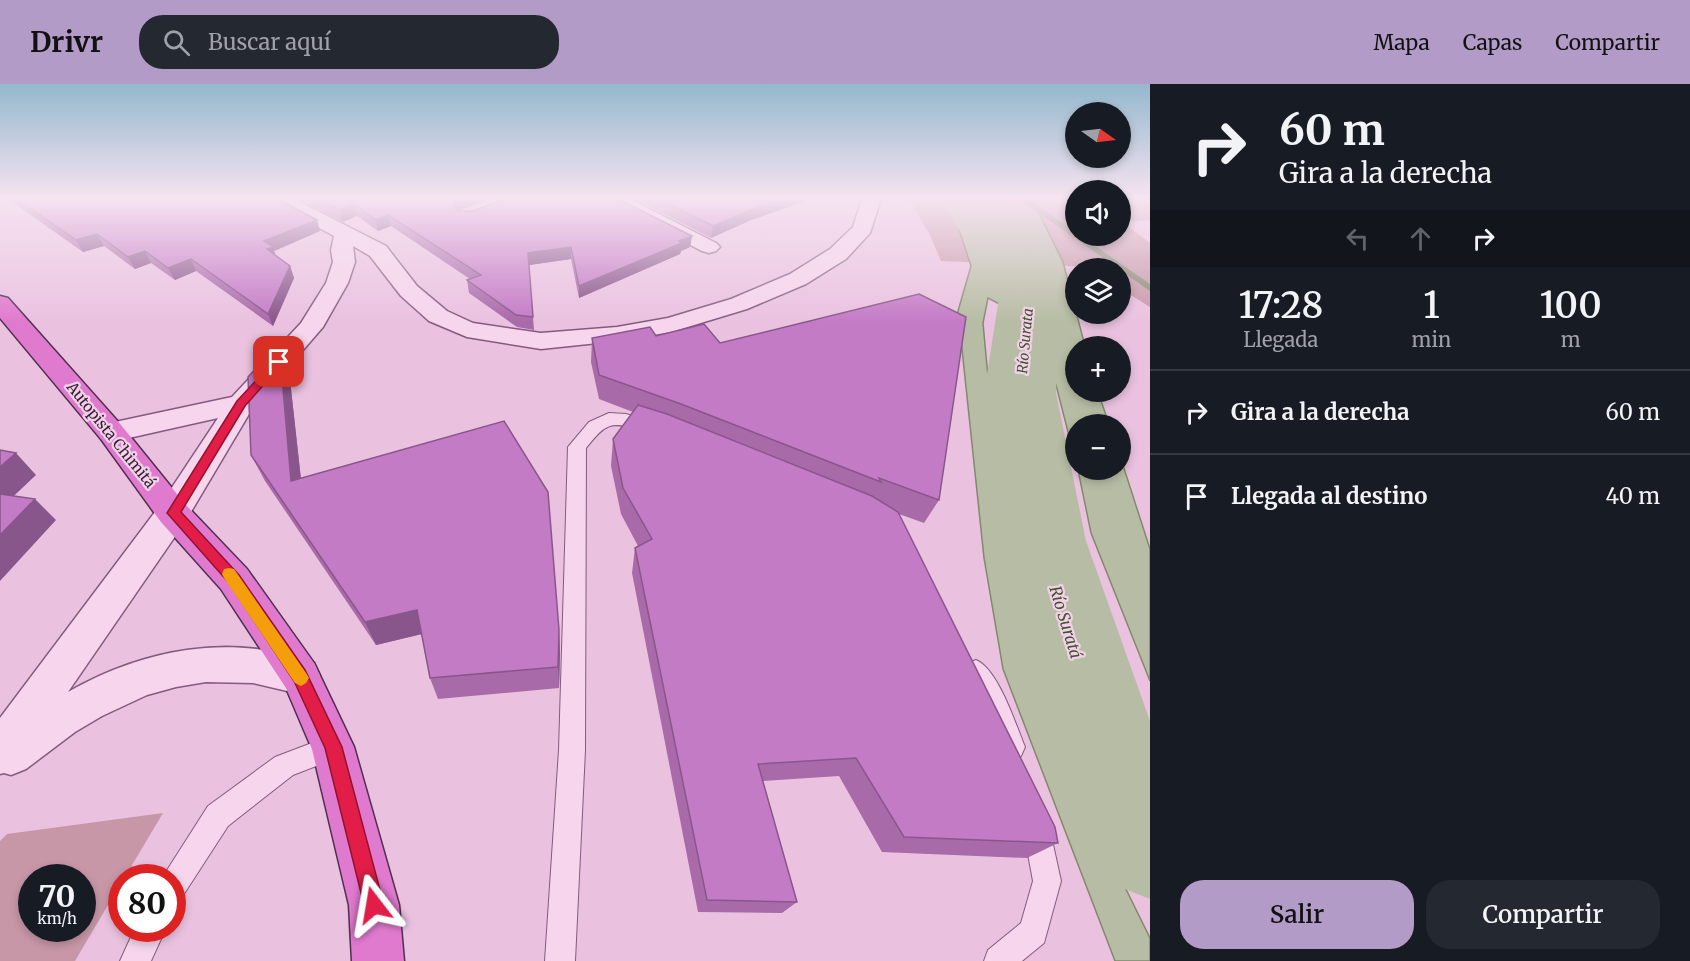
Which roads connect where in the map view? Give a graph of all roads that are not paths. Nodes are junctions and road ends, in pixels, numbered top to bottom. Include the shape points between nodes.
1 (344, 240) edge
2 (359, 240) edge
3 (695, 240) edge
4 (852, 240) edge
5 (709, 247) dead end
6 (0, 303) edge
7 (241, 404) junction
8 (111, 432) junction
9 (670, 434) edge
10 (173, 513) junction
11 (964, 651) edge
12 (300, 676) junction
13 (333, 747) junction
14 (0, 753) edge
15 (0, 762) edge
16 (1019, 768) edge
17 (1034, 811) edge
18 (186, 865) edge
19 (144, 942) edge
20 (135, 961) edge
21 (378, 961) edge
22 (561, 961) edge
23 (999, 961) edge

1 - 7 street via 344,262 337,284 311,327
2 - 4 street via 378,251 409,291 438,316 467,330 541,341 671,325 739,304 798,279 838,254
3 - 5 street
6 - 8 highway, Autopista Chimitá
7 - 8 street
7 - 10 street
8 - 10 highway, Autopista Chimitá
9 - 22 lane via 618,417 598,421 577,447 572,750
10 - 12 highway, Autopista Chimitá via 234,579
10 - 14 street
11 - 16 lane via 1000,714
12 - 13 highway, Autopista Chimitá
12 - 15 street via 235,663 162,673 74,710
13 - 18 lane via 284,766 218,816
13 - 21 highway, Autopista Chimitá via 374,905
17 - 23 lane via 1047,880 1033,932
19 - 20 lane

